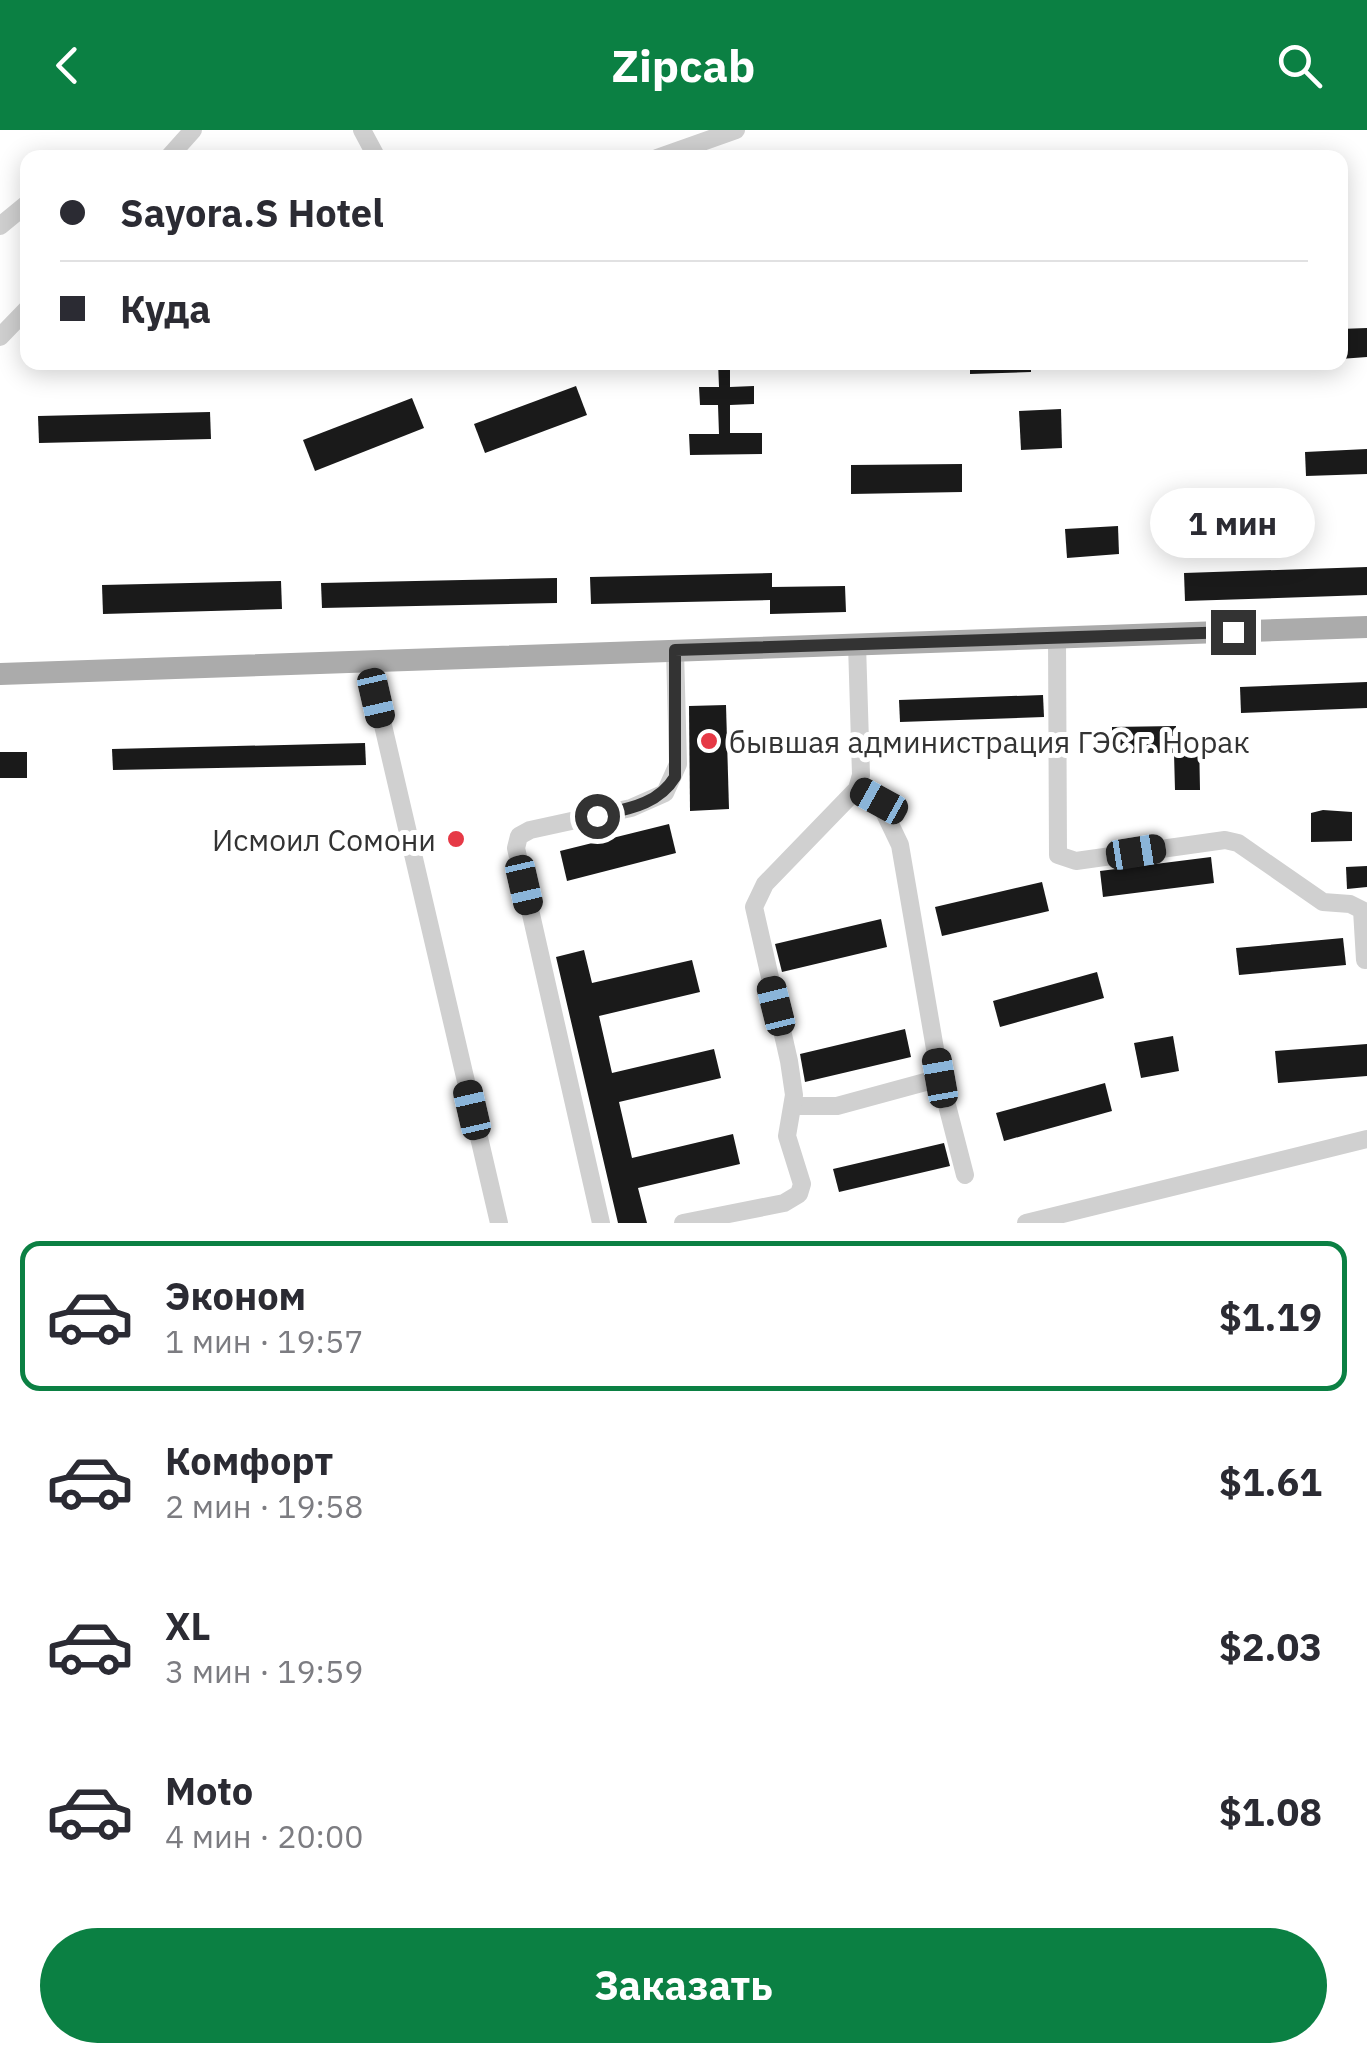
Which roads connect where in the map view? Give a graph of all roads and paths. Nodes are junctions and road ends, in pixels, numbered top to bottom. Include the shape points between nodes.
1 (193, 130) edge
2 (736, 130) edge
3 (175, 150) edge
4 (680, 150) edge
5 (20, 210) edge
6 (0, 226) edge
7 (20, 316) edge
8 (0, 337) edge
9 (1367, 627) edge
10 (1056, 638) junction
11 (857, 644) junction
12 (675, 650) junction
13 (368, 660) junction
14 (0, 674) edge
15 (857, 789) junction
16 (1365, 960) edge
17 (940, 1078) junction
18 (793, 1106) junction
19 (1367, 1139) edge
20 (965, 1175) dead end
21 (499, 1223) edge
22 (601, 1223) edge
23 (683, 1223) edge
24 (1026, 1223) edge

1 - 3 street
2 - 4 street
5 - 6 street
7 - 8 street
9 - 10 main road
10 - 11 main road
10 - 16 street via 1058,855 1076,861 1197,842 1238,843 1309,894 1362,910
11 - 12 main road
11 - 15 street
12 - 13 main road
12 - 22 street via 678,764 665,794 530,830 516,848
13 - 14 main road
13 - 21 street
15 - 17 street via 879,801 900,845
15 - 18 street via 765,884 754,908
17 - 18 street via 837,1106
17 - 20 street
18 - 23 street via 787,1136 799,1194 784,1204
19 - 24 street

